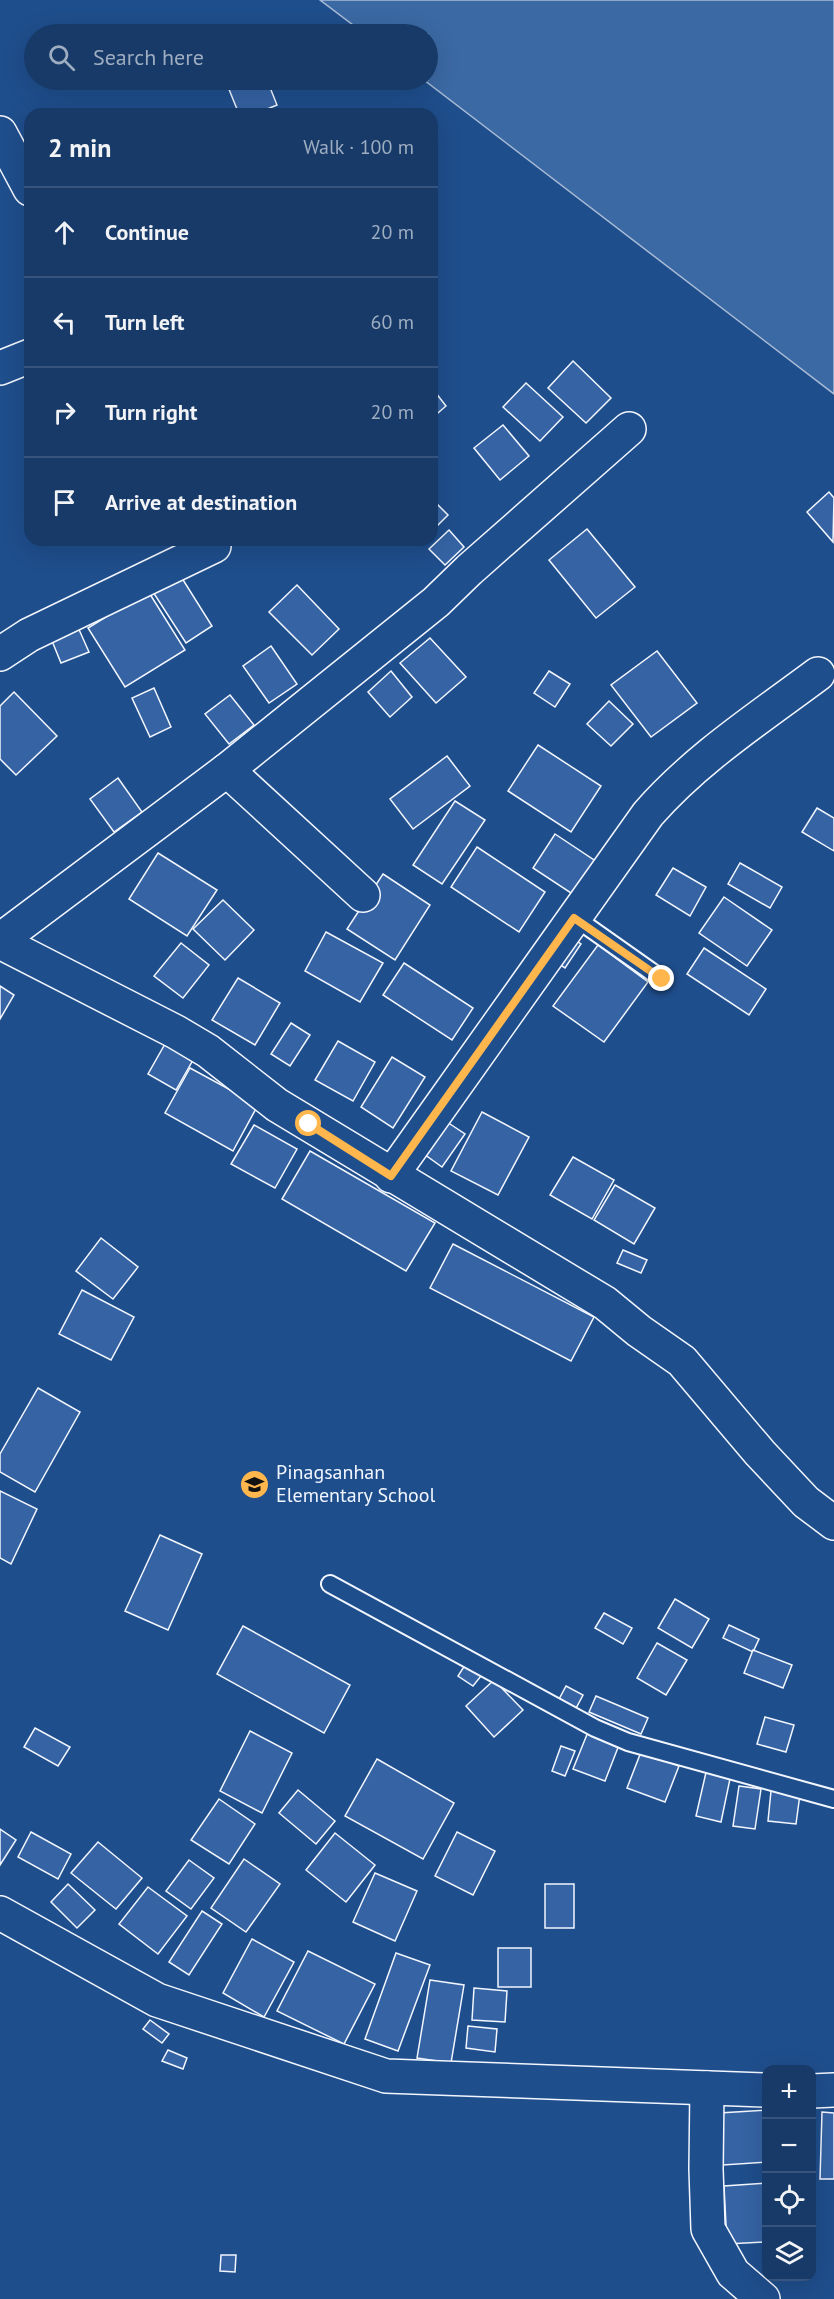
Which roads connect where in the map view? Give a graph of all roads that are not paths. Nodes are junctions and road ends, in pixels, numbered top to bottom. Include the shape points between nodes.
1 (0, 133) edge
2 (24, 178) edge
3 (24, 358) edge
4 (0, 368) edge
5 (629, 429) dead end
6 (214, 546) edge
7 (0, 654) edge
8 (818, 674) dead end
9 (227, 770) junction
10 (363, 895) dead end
11 (574, 918) junction
12 (0, 941) edge
13 (662, 979) dead end
14 (391, 1176) junction
15 (834, 1523) edge
16 (330, 1584) dead end
17 (834, 1799) edge
18 (0, 1913) edge
19 (707, 2088) junction
20 (762, 2090) edge
21 (834, 2090) edge
22 (816, 2091) edge
23 (763, 2299) edge

1 - 2 street
3 - 4 street
5 - 9 street via 436,602
6 - 7 street via 29,635
8 - 11 street via 669,790
9 - 10 street
9 - 12 street
11 - 13 lane
11 - 14 street
12 - 14 street via 192,1041 278,1106
14 - 15 street via 605,1303 682,1361 760,1453 806,1502
16 - 17 lane via 628,1742
18 - 19 street via 157,2000 386,2076
19 - 20 street
19 - 23 street via 708,2229 733,2273
21 - 22 street

